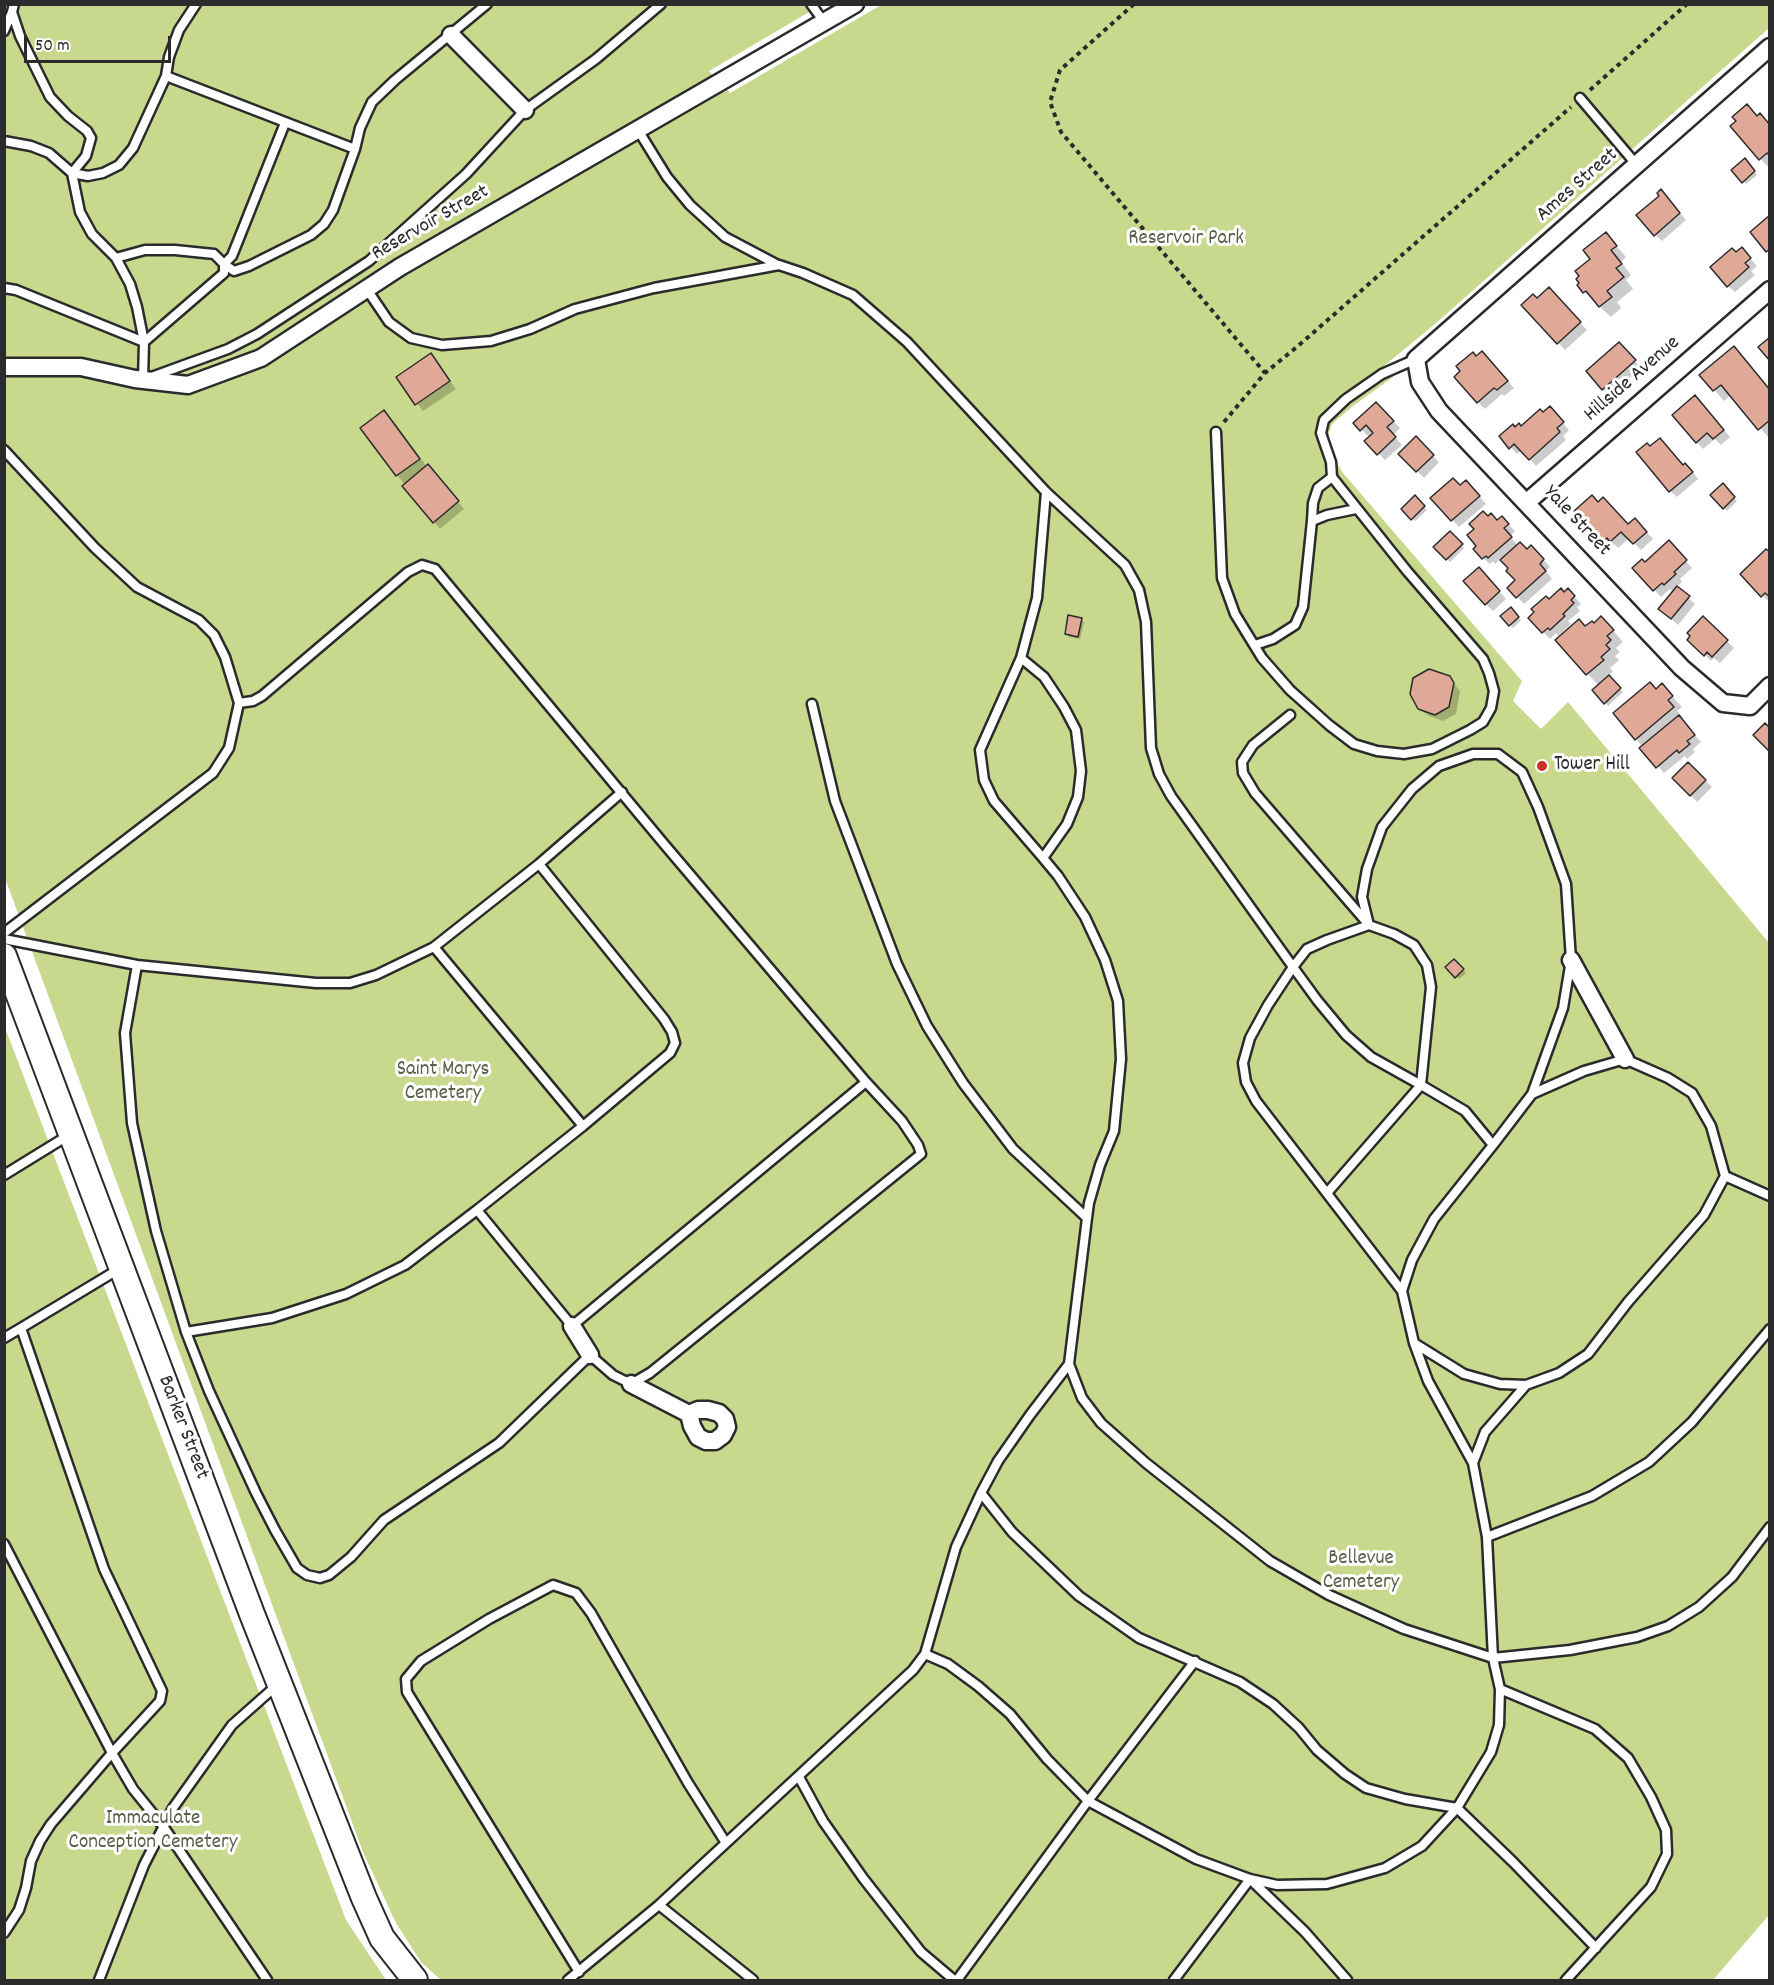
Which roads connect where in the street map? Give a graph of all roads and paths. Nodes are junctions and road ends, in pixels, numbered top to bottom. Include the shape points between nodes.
1 (196, 4) edge
2 (487, 4) edge
3 (661, 4) edge
4 (811, 4) edge
5 (855, 4) edge
6 (1134, 4) edge
7 (1687, 4) edge
8 (13, 8) edge
9 (824, 22) junction
10 (4, 31) edge
11 (452, 35) junction
12 (1770, 47) edge
13 (166, 76) junction
14 (1580, 98) junction
15 (525, 110) junction
16 (285, 123) junction
17 (638, 130) junction
18 (4, 141) edge
19 (355, 149) junction
20 (1636, 164) junction
21 (72, 173) junction
22 (116, 258) junction
23 (224, 264) junction
24 (779, 265) junction
25 (4, 288) edge
26 (366, 288) junction
27 (1770, 290) edge
28 (144, 342) junction
29 (1416, 359) junction
30 (4, 367) edge
31 (1264, 373) junction
32 (143, 380) junction
33 (1216, 432) joint
34 (4, 450) edge
35 (1332, 477) junction
36 (1046, 492) junction
37 (1526, 503) junction
38 (1356, 509) junction
39 (1312, 521) junction
40 (1255, 645) junction
41 (1021, 658) junction
42 (1770, 686) edge
43 (239, 703) junction
44 (812, 704) dead end
45 (1290, 715) dead end
46 (622, 792) junction
47 (1042, 858) junction
48 (539, 864) junction
49 (1369, 925) junction
50 (4, 933) edge
51 (4, 939) edge
52 (434, 948) junction
53 (4, 956) edge
54 (1571, 960) junction
55 (137, 965) junction
56 (1293, 967) junction
57 (1626, 1059) junction
58 (866, 1082) junction
59 (1421, 1085) junction
60 (1532, 1094) junction
61 (583, 1126) junction
62 (72, 1133) junction
63 (1493, 1145) junction
64 (4, 1175) edge
65 (1725, 1176) junction
66 (1327, 1193) junction
67 (1770, 1196) edge
68 (477, 1210) junction
69 (1087, 1218) junction
70 (122, 1267) junction
71 (1402, 1291) junction
72 (572, 1326) junction
73 (21, 1328) junction
74 (1770, 1329) edge
75 (186, 1332) junction
76 (4, 1338) edge
77 (1414, 1343) junction
78 (590, 1355) junction
79 (1069, 1364) junction
80 (632, 1384) junction
81 (1526, 1384) junction
82 (689, 1414) dead end
83 (1473, 1463) junction
84 (981, 1493) junction
85 (1770, 1527) edge
86 (1487, 1537) junction
87 (4, 1544) edge
88 (925, 1654) junction
89 (1493, 1658) junction
90 (1195, 1661) junction
91 (279, 1683) junction
92 (1500, 1689) junction
93 (112, 1753) junction
94 (798, 1777) junction
95 (1088, 1801) junction
96 (1457, 1808) junction
97 (164, 1826) junction
98 (726, 1843) junction
99 (1250, 1880) junction
100 (658, 1905) junction
101 (4, 1933) edge
102 (1596, 1948) junction
103 (106, 1961) junction
104 (579, 1972) junction
105 (1344, 1979) edge
106 (99, 1980) edge
107 (107, 1980) edge
108 (267, 1980) edge
109 (415, 1980) edge
110 (568, 1980) edge
111 (753, 1980) edge
112 (955, 1980) edge
113 (1174, 1980) edge
114 (1566, 1980) edge

1 - 13 lane via 179,30
2 - 11 lane
3 - 15 lane via 596,59
4 - 9 lane
5 - 9 street, Reservoir Street
6 - 31 path via 1060,70 1050,102 1061,132
7 - 14 path
8 - 10 lane
8 - 21 lane via 20,36 50,97 91,138 86,156
9 - 17 street, Reservoir Street
11 - 15 street
11 - 19 lane via 372,102
12 - 20 street, Ames Street
13 - 16 lane
13 - 21 lane via 133,148 119,165 88,176
14 - 20 lane
14 - 31 path
15 - 32 lane via 466,174 369,261 257,334
16 - 19 lane
16 - 23 lane via 232,256
17 - 24 lane via 690,205 725,237
17 - 26 street, Reservoir Street
18 - 21 lane via 49,153
19 - 23 lane via 324,224 311,235 249,266 234,271
20 - 29 street, Ames Street
21 - 22 lane via 80,212 92,234
22 - 23 lane via 145,250 175,250 214,254
22 - 28 lane via 130,284
23 - 28 lane via 224,273
24 - 26 lane via 654,288 575,309 491,341 442,345 411,338 389,322
24 - 36 lane via 852,295 898,334
25 - 28 lane
26 - 32 street, Reservoir Street via 261,357 188,385
27 - 37 street, Hillside Avenue
28 - 32 lane
29 - 35 lane via 1382,374 1323,420 1321,433
29 - 37 street, Yale Street via 1420,382 1439,411
30 - 32 street, Reservoir Street via 81,367
31 - 33 path
33 - 40 lane via 1222,578 1235,614
34 - 43 lane via 137,587 199,620 214,635
35 - 38 lane
35 - 39 lane via 1318,488
36 - 41 lane via 1036,598
36 - 56 lane via 1125,565 1139,590 1146,622 1151,748 1159,774
37 - 42 street, Yale Street via 1682,668 1723,704 1750,706
38 - 39 lane
38 - 40 lane via 1483,659 1494,691 1483,722 1432,749 1404,754 1354,744 1290,690
39 - 40 lane via 1304,607 1295,625
41 - 47 lane via 980,750 984,780 994,801
41 - 47 lane via 1044,677 1064,707 1076,730 1081,771 1078,797 1067,824
43 - 46 lane via 262,696 408,572 422,565 435,569
43 - 50 lane via 229,748 213,773
44 - 69 lane via 835,801 897,964 927,1026 963,1083 1013,1149
45 - 49 lane via 1253,745 1242,762 1243,773 1255,793
46 - 48 lane
46 - 58 lane
47 - 69 lane via 1085,918 1105,960 1118,1001 1121,1059 1114,1131 1100,1165
48 - 52 lane
48 - 61 lane via 664,1019 675,1043 670,1053
49 - 54 lane via 1362,897 1366,869 1382,827 1412,789 1439,766 1473,754 1498,754 1522,772 1566,884
49 - 56 lane via 1307,949
49 - 59 lane via 1414,945 1427,965 1431,987
51 - 55 lane
52 - 55 lane via 350,983
52 - 61 lane
53 - 62 main road, Barker Street
54 - 57 street
54 - 60 lane via 1563,1008
55 - 75 lane via 125,1033 132,1124 156,1232
56 - 59 lane via 1346,1035 1371,1057
56 - 66 lane via 1250,1038 1243,1063 1246,1082 1256,1101
57 - 60 lane via 1584,1071
57 - 65 lane via 1692,1093 1711,1126
58 - 72 lane
58 - 80 lane via 902,1121 921,1154 702,1333
59 - 63 lane via 1466,1111
59 - 66 lane
60 - 63 lane
61 - 68 lane
62 - 64 lane
62 - 70 main road, Barker Street
63 - 71 lane via 1434,1219 1412,1260
65 - 67 lane
65 - 81 lane via 1704,1215 1588,1354 1559,1373
66 - 71 lane
68 - 72 lane
68 - 75 lane via 405,1265 346,1294 272,1318
69 - 79 lane
70 - 73 lane
70 - 91 main road, Barker Street
71 - 77 lane
72 - 78 street
73 - 76 lane
73 - 93 lane via 104,1569 162,1691 160,1701
74 - 86 lane via 1692,1422 1649,1462 1592,1496
75 - 78 lane via 209,1391 275,1530 297,1568 320,1578 351,1557 384,1520 500,1443
77 - 81 lane via 1464,1374 1500,1384
77 - 83 lane via 1428,1381
78 - 80 lane via 613,1375
79 - 84 lane via 1029,1414
79 - 89 lane via 1082,1398 1101,1423 1270,1561 1404,1629
80 - 82 street
81 - 83 lane via 1485,1432
83 - 86 lane
84 - 88 lane via 956,1547
84 - 90 lane via 1012,1532 1079,1596 1139,1638
85 - 89 lane via 1732,1577 1699,1607 1668,1626 1637,1638
86 - 89 lane
87 - 93 lane
88 - 94 lane via 894,1689
88 - 95 lane via 948,1664 1010,1714
89 - 92 lane
90 - 95 lane
90 - 96 lane via 1273,1704 1317,1750 1366,1788
91 - 97 lane via 232,1725
91 - 109 main road, Barker Street via 382,1938
92 - 96 lane via 1499,1725 1491,1752
92 - 102 lane via 1595,1729 1628,1758 1665,1830 1666,1854 1651,1887
93 - 97 lane via 133,1789
93 - 101 lane via 40,1841 19,1910
94 - 98 lane
94 - 112 lane via 863,1878 921,1952
95 - 99 lane via 1196,1859
95 - 112 lane
96 - 99 lane via 1422,1846 1385,1868 1327,1884 1277,1885
96 - 102 lane
97 - 103 lane
97 - 108 lane
98 - 100 lane
98 - 104 lane via 576,1593 553,1585 421,1661 406,1679 406,1692
99 - 105 lane via 1305,1932
99 - 113 lane
100 - 104 lane
100 - 111 lane
102 - 114 lane
103 - 106 lane
103 - 107 lane
104 - 110 lane

